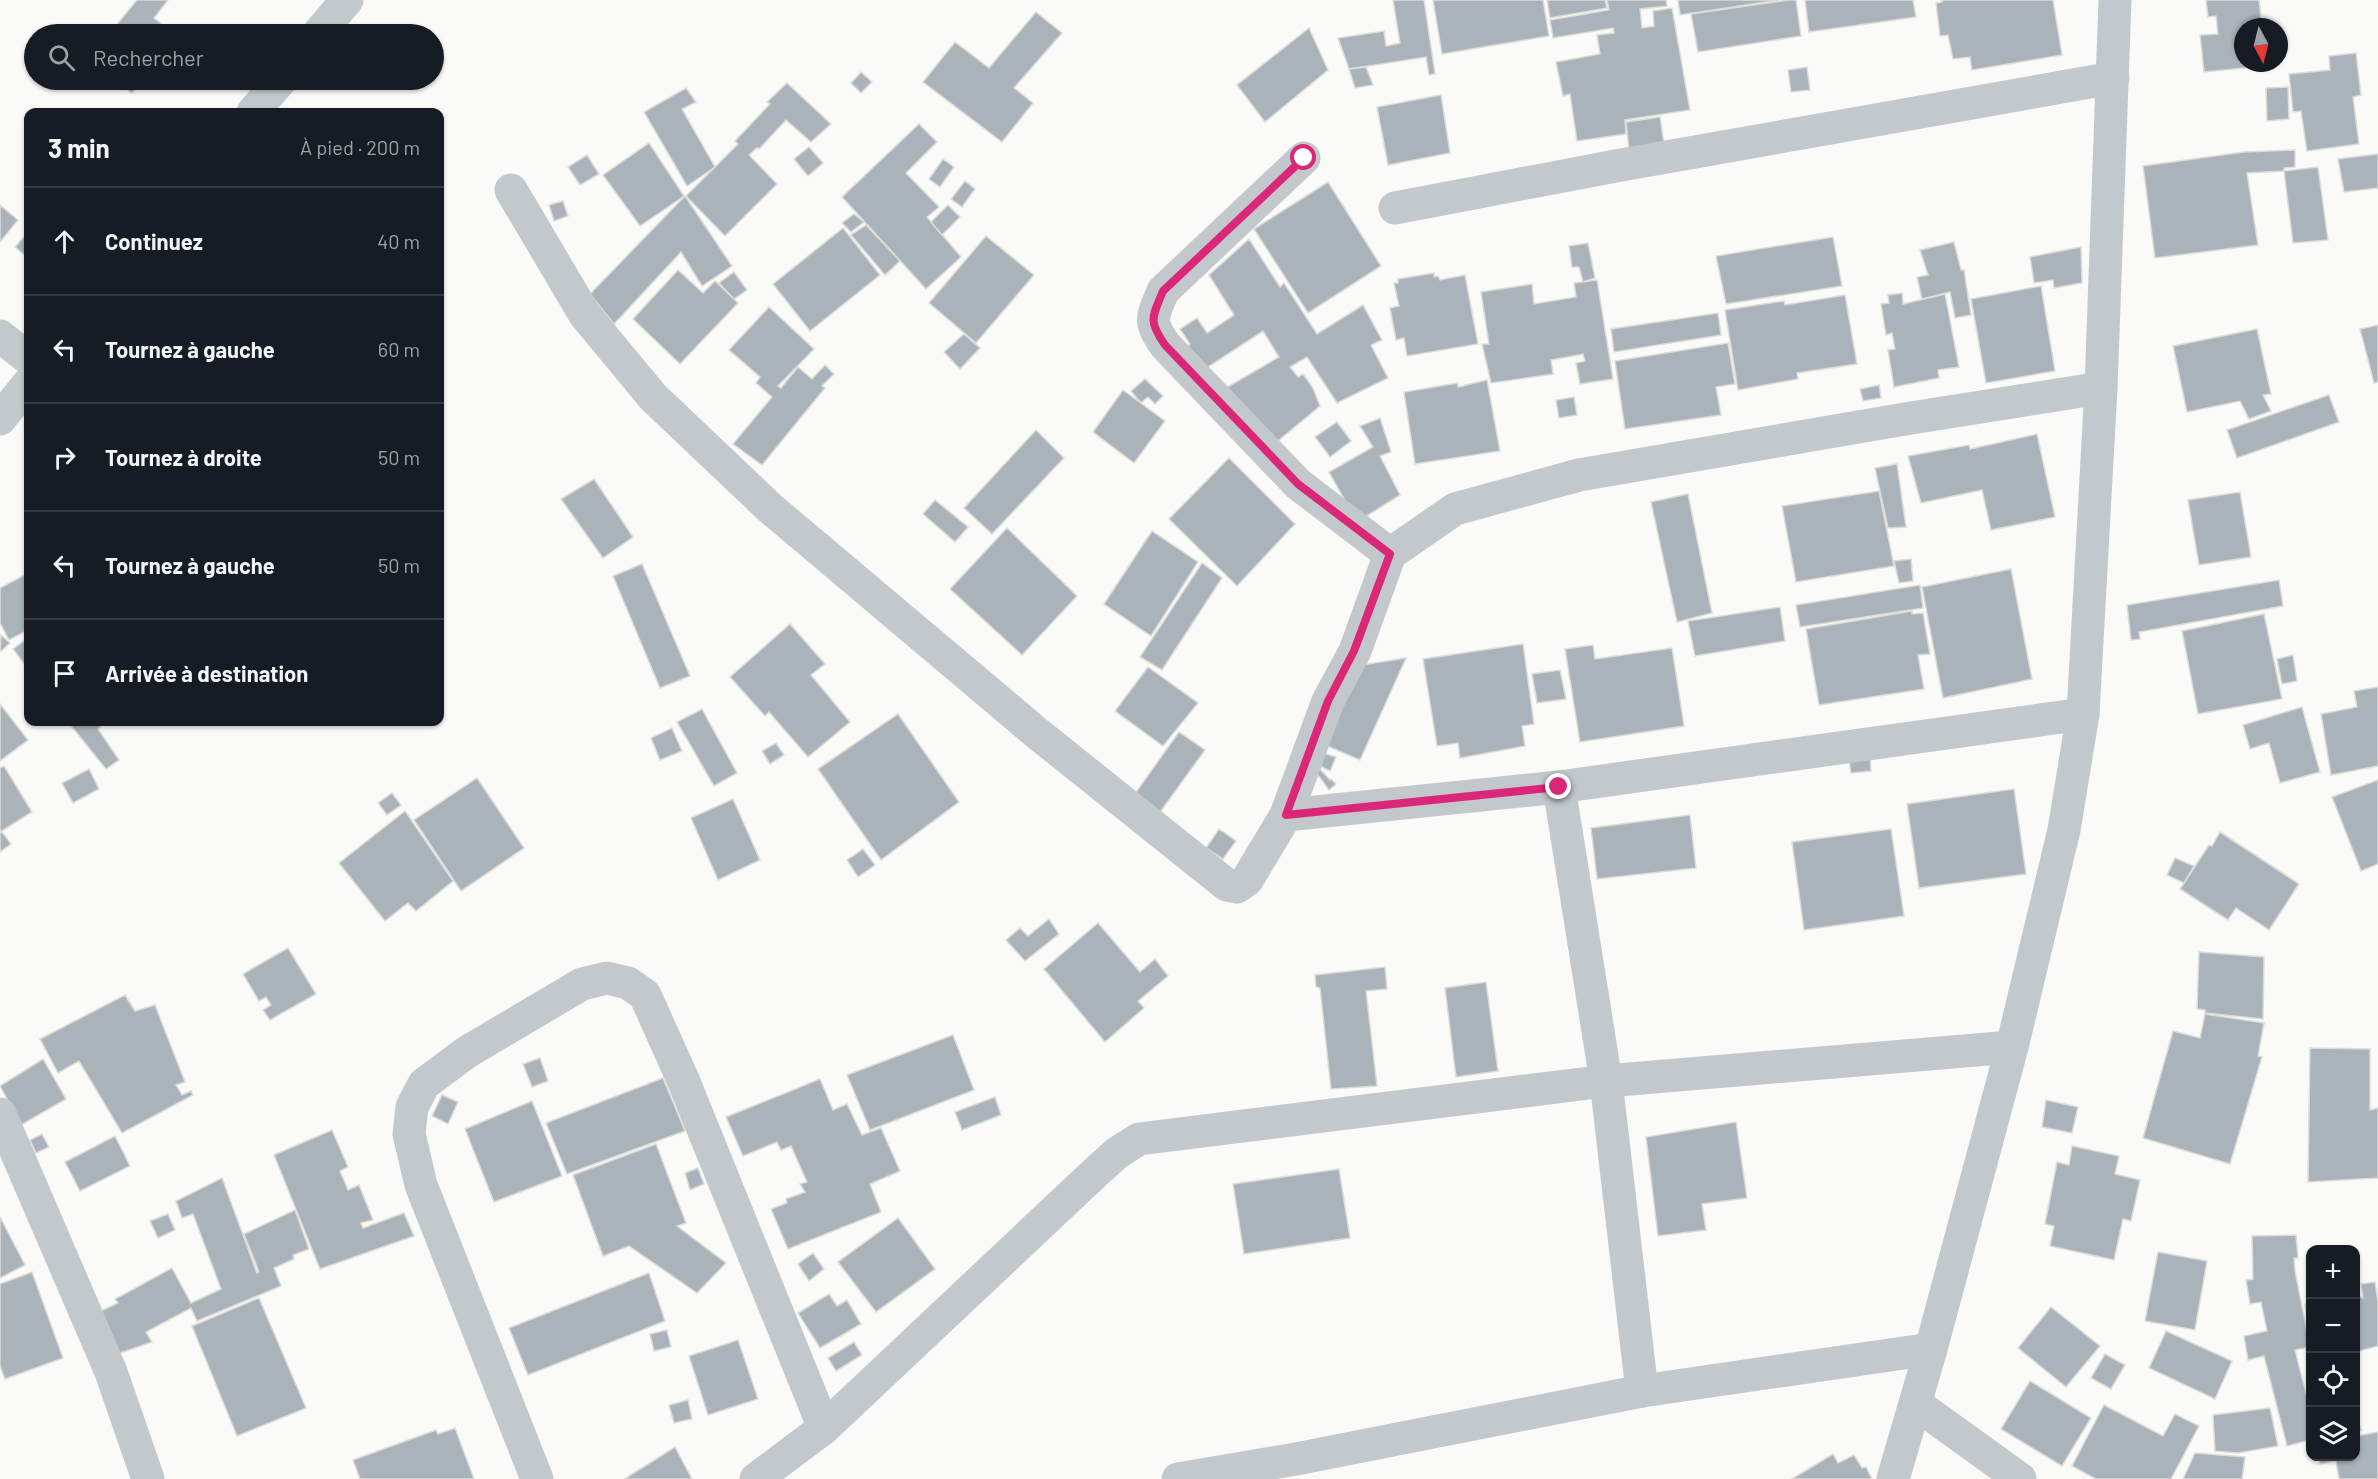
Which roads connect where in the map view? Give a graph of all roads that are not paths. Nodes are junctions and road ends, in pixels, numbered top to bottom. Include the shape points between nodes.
1 (347, 0) edge
2 (2115, 0) edge
3 (327, 24) edge
4 (2114, 78) junction
5 (272, 90) edge
6 (256, 108) edge
7 (1304, 158) dead end
8 (511, 190) dead end
9 (1395, 208) dead end
10 (0, 336) edge
11 (24, 355) edge
12 (2101, 388) junction
13 (24, 389) edge
14 (0, 419) edge
15 (1390, 554) junction
16 (2084, 714) junction
17 (1559, 787) junction
18 (1286, 815) junction
19 (2012, 1047) junction
20 (1606, 1081) junction
21 (0, 1114) edge
22 (1931, 1349) junction
23 (1642, 1391) junction
24 (1916, 1404) junction
25 (824, 1428) junction
26 (148, 1479) edge
27 (537, 1479) edge
28 (756, 1479) edge
29 (1178, 1479) edge
30 (1893, 1479) edge
31 (2020, 1479) edge

1 - 3 street
2 - 4 street
4 - 9 street
4 - 12 street
5 - 6 street
7 - 15 street via 1163,291 1154,313 1154,328 1165,345 1298,484
8 - 18 street via 585,315 653,397 770,508 1038,734 1227,885 1237,887 1246,880
10 - 11 street
12 - 15 street via 1579,476 1455,509
12 - 16 street
13 - 14 street
15 - 18 street via 1354,651 1328,701
16 - 17 street
16 - 19 street via 2064,830
17 - 18 street
17 - 20 street
19 - 20 street
19 - 22 street
20 - 23 street
20 - 25 street via 1139,1139 1096,1171
21 - 26 street via 111,1372
22 - 23 street
22 - 24 street
23 - 29 street
24 - 30 street
24 - 31 street
25 - 27 street via 645,995 628,983 607,978 582,984 467,1052 424,1084 412,1107 409,1134 421,1185
25 - 28 street

